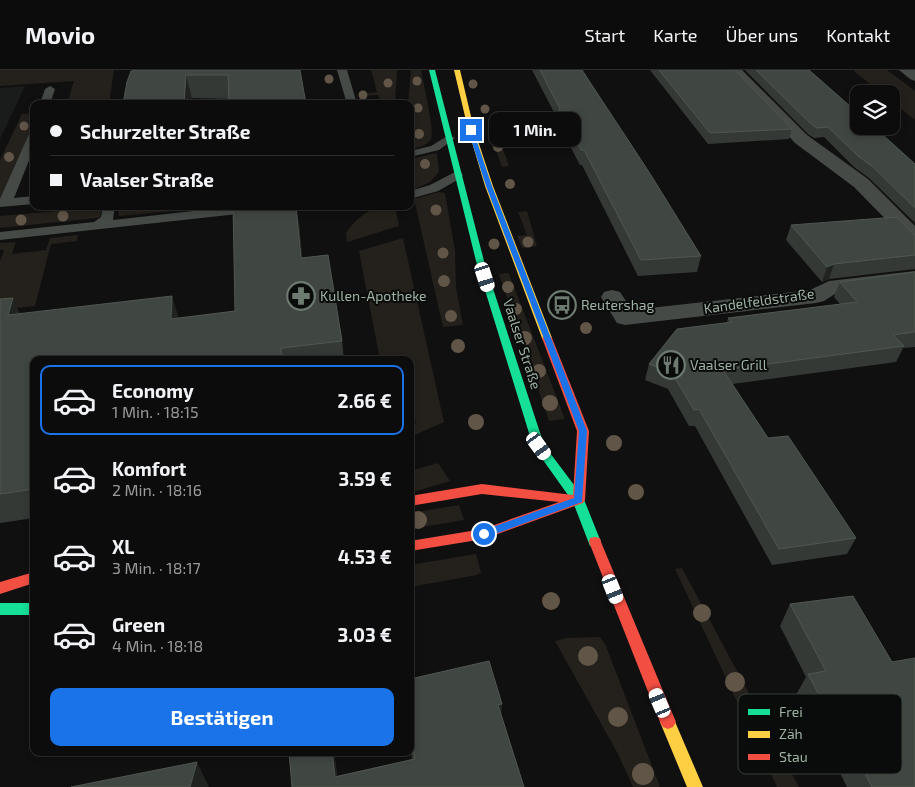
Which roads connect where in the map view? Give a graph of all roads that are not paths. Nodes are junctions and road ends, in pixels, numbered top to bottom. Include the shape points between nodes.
1 (342, 70) edge
2 (432, 70) edge
3 (457, 70) edge
4 (734, 70) edge
5 (906, 70) edge
6 (915, 76) edge
7 (50, 89) dead end
8 (46, 100) edge
9 (351, 100) edge
10 (449, 138) junction
11 (30, 143) edge
12 (414, 153) edge
13 (457, 175) junction
14 (414, 194) edge
15 (30, 200) edge
16 (3, 203) edge
17 (109, 210) edge
18 (236, 210) edge
19 (98, 226) junction
20 (0, 236) edge
21 (915, 238) edge
22 (915, 278) edge
23 (612, 298) dead end
24 (414, 500) edge
25 (579, 500) junction
26 (414, 545) edge
27 (30, 578) edge
28 (0, 588) edge
29 (0, 609) edge
30 (30, 609) edge
31 (695, 787) edge

1 - 9 lane
2 - 10 main road, Vaalser Straße
3 - 25 main road, Vaalser Straße via 489,186 583,431
4 - 21 street via 802,139 861,183
5 - 6 street
7 - 8 lane
10 - 12 lane via 435,148
10 - 13 main road, Vaalser Straße
11 - 16 lane
13 - 14 lane via 434,188
13 - 25 main road, Vaalser Straße via 480,261 539,446
15 - 16 lane
17 - 19 lane via 108,219
18 - 19 lane
19 - 20 lane
22 - 23 street, Kandelfeldstraße via 829,288 816,296 625,318
24 - 25 main road via 482,489
25 - 26 main road via 484,534
25 - 31 main road, Vaalser Straße
27 - 28 main road
29 - 30 main road

